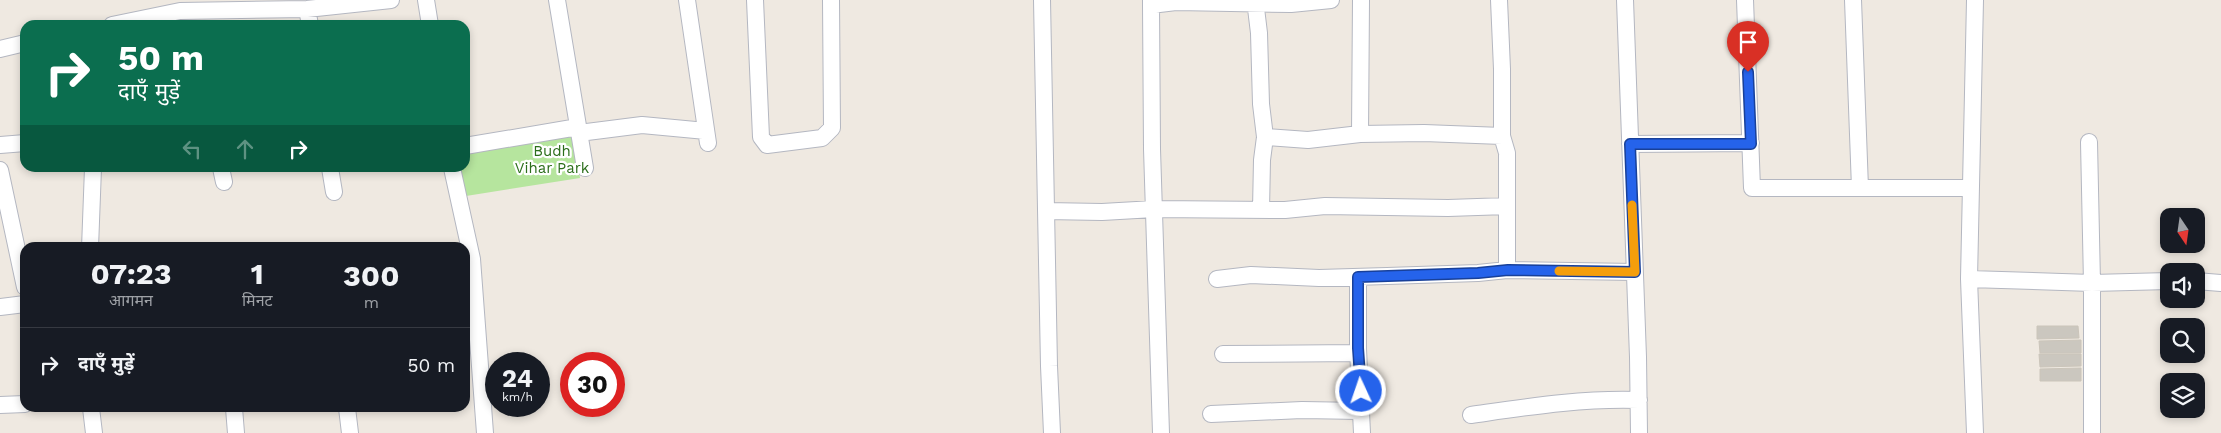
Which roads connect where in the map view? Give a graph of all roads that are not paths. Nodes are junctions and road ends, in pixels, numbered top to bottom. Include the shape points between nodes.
1 (391, 0) edge
2 (426, 0) edge
3 (557, 0) edge
4 (687, 0) edge
5 (755, 0) edge
6 (831, 0) edge
7 (1042, 0) edge
8 (1331, 0) edge
9 (1361, 0) edge
10 (1499, 0) edge
11 (1625, 0) edge
12 (1744, 0) edge
13 (1853, 0) edge
14 (1975, 0) edge
15 (1255, 2) edge
16 (1151, 3) edge
17 (308, 17) edge
18 (204, 18) edge
19 (136, 20) edge
20 (429, 20) edge
21 (20, 44) edge
22 (0, 49) edge
23 (578, 130) junction
24 (1360, 134) junction
25 (1502, 136) junction
26 (1265, 137) junction
27 (2088, 142) dead end
28 (20, 144) edge
29 (1630, 144) junction
30 (1751, 144) junction
31 (470, 145) edge
32 (0, 146) edge
33 (585, 168) dead end
34 (0, 170) edge
35 (93, 172) edge
36 (331, 172) edge
37 (453, 172) edge
38 (1860, 188) junction
39 (1971, 188) junction
40 (334, 192) dead end
41 (1507, 206) junction
42 (1154, 209) junction
43 (1261, 210) junction
44 (1046, 211) junction
45 (90, 242) edge
46 (465, 242) edge
47 (20, 264) edge
48 (1508, 270) junction
49 (1635, 272) junction
50 (1358, 277) junction
51 (470, 279) edge
52 (1217, 279) dead end
53 (1969, 280) junction
54 (2160, 281) edge
55 (2205, 282) edge
56 (2092, 283) junction
57 (2221, 283) edge
58 (20, 305) edge
59 (0, 307) edge
60 (1358, 353) junction
61 (1223, 354) dead end
62 (1639, 400) junction
63 (20, 404) edge
64 (0, 405) edge
65 (1361, 411) junction
66 (91, 412) edge
67 (234, 412) edge
68 (348, 412) edge
69 (1211, 414) dead end
70 (1471, 415) dead end
71 (94, 433) edge
72 (236, 433) edge
73 (350, 433) edge
74 (485, 433) edge
75 (1052, 433) edge
76 (1161, 433) edge
77 (1362, 433) edge
78 (1639, 433) edge
79 (1975, 433) edge
80 (2092, 433) edge

1 - 17 street
2 - 20 street
3 - 23 street
4 - 23 street via 707,137 642,125
5 - 6 street via 761,137 767,145 822,138 832,128
7 - 44 street
8 - 15 street via 1291,4
9 - 24 street
10 - 25 street
11 - 29 street
12 - 30 street
13 - 38 street
14 - 39 street
15 - 16 street
15 - 26 street
16 - 42 street
17 - 18 street
18 - 19 street via 180,11
21 - 22 street
23 - 31 street
23 - 33 street
24 - 25 street
24 - 26 street via 1308,140
25 - 41 street via 1507,153
26 - 43 street
27 - 56 street
28 - 32 street
29 - 30 street
29 - 49 street
30 - 38 street via 1752,188
34 - 47 street
35 - 45 street
36 - 40 street
37 - 46 street
38 - 39 street
39 - 53 street
41 - 43 street via 1325,206
41 - 48 street
42 - 43 street
42 - 44 street
42 - 76 street
44 - 75 street
48 - 49 street
48 - 50 street
49 - 62 street
50 - 52 street via 1251,275
50 - 60 street
51 - 74 street
53 - 56 street
53 - 79 street
54 - 56 street
55 - 57 street
56 - 80 street
58 - 59 street
60 - 61 street
60 - 65 street
62 - 70 street via 1540,404
62 - 78 street
63 - 64 street
65 - 69 street
65 - 77 street
66 - 71 street
67 - 72 street
68 - 73 street

